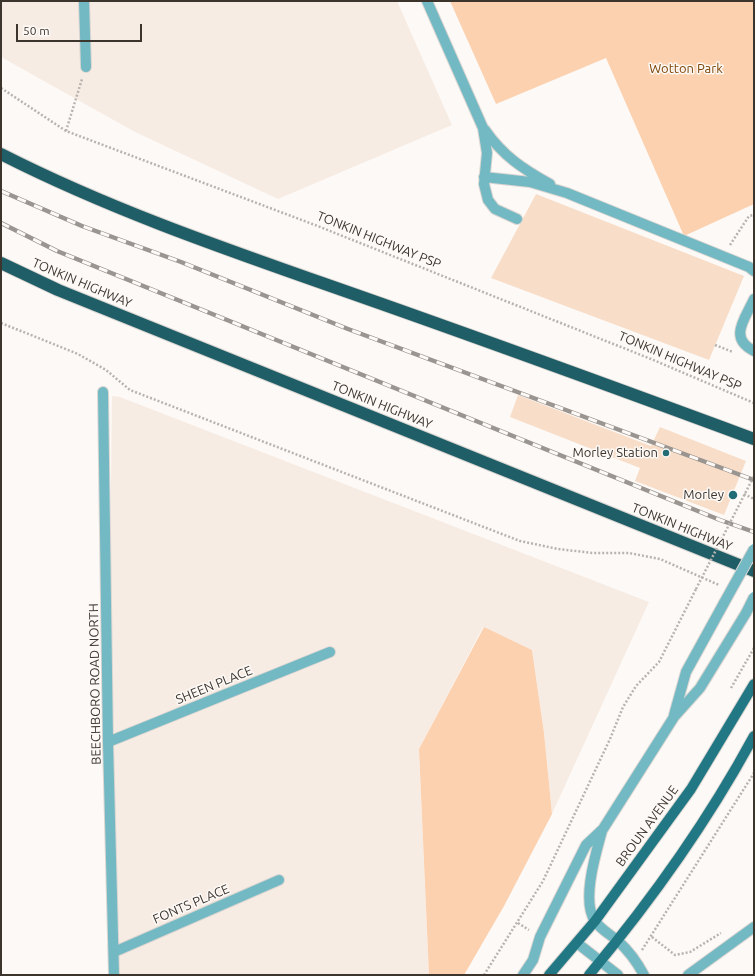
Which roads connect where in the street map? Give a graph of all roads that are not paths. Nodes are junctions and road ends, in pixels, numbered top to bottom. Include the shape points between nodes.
1 (84, 1) edge
2 (427, 1) edge
3 (86, 67) road end
4 (484, 128) junction
5 (1, 154) edge
6 (484, 177) junction
7 (568, 193) junction
8 (517, 219) dead end
9 (1, 263) edge
10 (754, 271) edge
11 (754, 299) edge
12 (754, 352) edge
13 (103, 392) dead end
14 (754, 439) edge
15 (754, 549) edge
16 (754, 571) edge
17 (754, 597) edge
18 (330, 652) dead end
19 (754, 684) edge
20 (674, 717) junction
21 (754, 736) edge
22 (108, 742) junction
23 (603, 829) junction
24 (278, 880) dead end
25 (595, 921) junction
26 (754, 927) edge
27 (618, 941) junction
28 (577, 943) junction
29 (114, 952) junction
30 (600, 962) junction
31 (114, 975) edge
32 (523, 975) edge
33 (549, 975) edge
34 (589, 975) edge
35 (618, 975) edge
36 (644, 975) edge
37 (688, 975) edge

1 - 3 street
2 - 4 street
4 - 6 street via 487,153
4 - 7 street via 494,143 512,161
5 - 14 highway via 186,235 546,362
6 - 7 street via 530,182
6 - 8 street via 488,200 495,209
7 - 10 street
9 - 16 highway, TONKIN HIGHWAY via 58,290
11 - 12 street via 740,330 740,340
13 - 22 street, BEECHBORO ROAD NORTH
15 - 20 street, bridge via 686,672
17 - 20 street, bridge via 700,688
18 - 22 street, SHEEN PLACE
19 - 25 main road, BROUN AVENUE via 691,788
20 - 23 street
21 - 27 main road via 679,857
22 - 29 street, BEECHBORO ROAD NORTH
23 - 25 street via 589,888 590,908
23 - 32 street via 586,845 540,937 533,960
24 - 29 street, FONTS PLACE
25 - 27 street
25 - 28 main road, BROUN AVENUE
26 - 37 street
27 - 30 main road
27 - 36 street via 635,959
28 - 30 street
28 - 33 main road, BROUN AVENUE
29 - 31 street, BEECHBORO ROAD NORTH
30 - 34 main road
30 - 35 street

